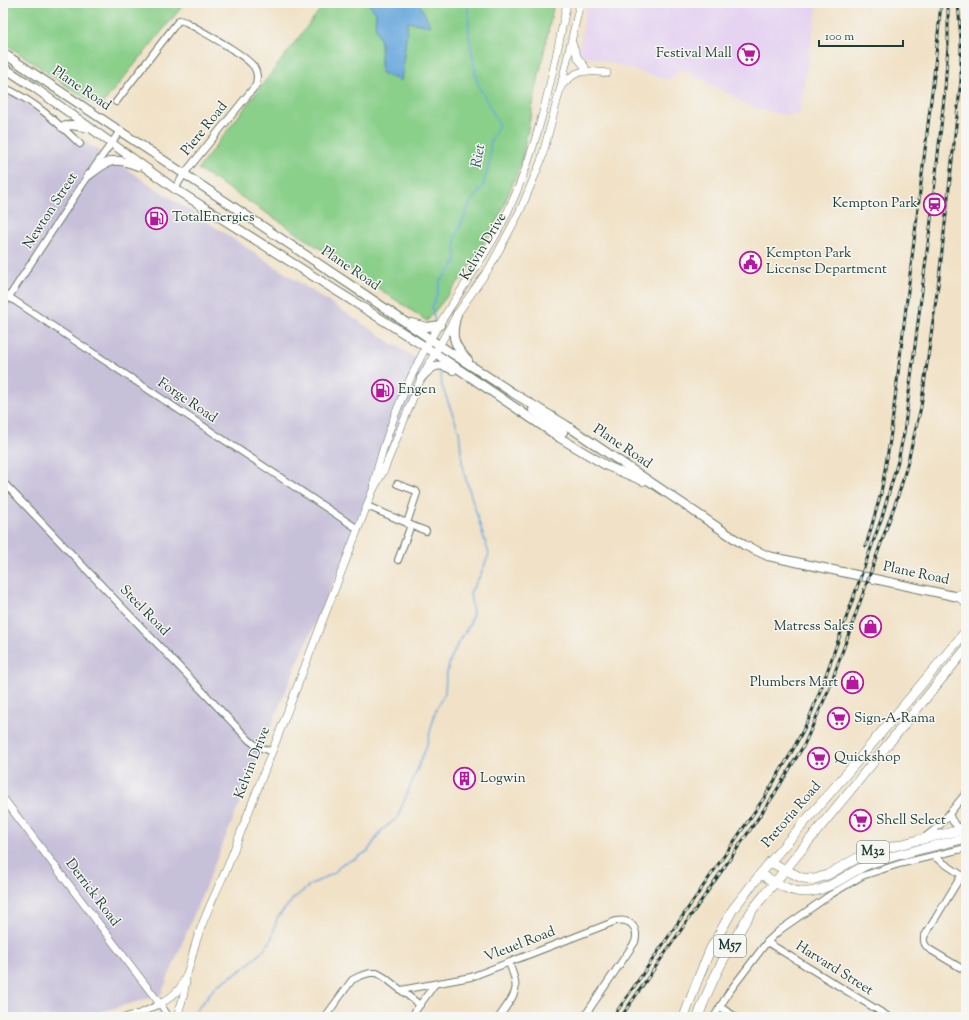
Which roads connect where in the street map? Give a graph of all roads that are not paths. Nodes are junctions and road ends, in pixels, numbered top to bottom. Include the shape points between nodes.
1 (567, 3) edge
2 (580, 3) edge
3 (572, 43) junction
4 (3, 53) edge
5 (3, 67) edge
6 (585, 67) dead end
7 (607, 72) dead end
8 (561, 86) junction
9 (3, 87) edge
10 (116, 102) dead end
11 (62, 127) junction
12 (120, 130) junction
13 (95, 131) junction
14 (111, 143) junction
15 (80, 144) dead end
16 (148, 169) junction
17 (184, 174) junction
18 (88, 176) junction
19 (175, 189) junction
20 (3, 293) edge
21 (9, 297) junction
22 (3, 306) edge
23 (457, 314) junction
24 (399, 319) junction
25 (440, 325) junction
26 (431, 339) junction
27 (439, 345) junction
28 (426, 347) junction
29 (435, 353) junction
30 (479, 371) junction
31 (465, 374) junction
32 (421, 378) junction
33 (513, 393) junction
34 (563, 432) dead end
35 (3, 482) edge
36 (397, 484) dead end
37 (373, 490) junction
38 (367, 506) junction
39 (684, 506) junction
40 (409, 524) junction
41 (358, 529) junction
42 (426, 531) dead end
43 (398, 560) dead end
44 (962, 596) edge
45 (966, 602) edge
46 (966, 631) edge
47 (966, 649) edge
48 (271, 751) junction
49 (854, 765) junction
50 (862, 775) junction
51 (966, 793) edge
52 (3, 798) edge
53 (949, 814) junction
54 (966, 832) edge
55 (924, 838) junction
56 (966, 848) edge
57 (933, 856) junction
58 (794, 858) junction
59 (770, 862) junction
60 (785, 870) junction
61 (760, 874) junction
62 (964, 877) edge
63 (802, 878) junction
64 (774, 881) junction
65 (767, 942) junction
66 (509, 962) junction
67 (966, 971) edge
68 (187, 975) junction
69 (435, 984) junction
70 (401, 990) junction
71 (160, 1004) junction
72 (420, 1005) junction
73 (720, 1007) junction
74 (126, 1017) edge
75 (169, 1017) edge
76 (177, 1017) edge
77 (325, 1017) edge
78 (411, 1017) edge
79 (498, 1017) edge
80 (584, 1017) edge
81 (684, 1017) edge
82 (698, 1017) edge
83 (714, 1017) edge
84 (736, 1017) edge
85 (889, 1017) edge

1 - 25 street, Kelvin Drive via 550,91 520,184 500,228
2 - 3 street, Kelvin Drive
3 - 6 street
3 - 8 street, Kelvin Drive
4 - 12 main road, Plane Road
5 - 13 main road, Plane Road
7 - 8 street via 577,72
8 - 23 street, Kelvin Drive via 541,161 520,211 490,267
9 - 11 street via 27,99
10 - 17 street, Piere Road via 179,20 250,63 257,74 256,85
11 - 13 main road via 77,126
11 - 15 street
12 - 14 street, Newton Street
12 - 17 main road, Plane Road
13 - 14 main road, Plane Road
14 - 16 main road, Plane Road
14 - 18 street, Newton Street
16 - 18 main road via 120,160 110,160
16 - 19 main road, Plane Road
17 - 19 street, Piere Road
17 - 24 main road, Plane Road
18 - 21 street, Newton Street
19 - 28 main road, Plane Road
20 - 21 street, Forge Road
21 - 22 street, Newton Street
21 - 41 street, Forge Road
23 - 27 street, Kelvin Drive
23 - 30 main road via 453,327 455,345
24 - 25 main road via 427,328
24 - 26 main road, Plane Road
25 - 26 street, Kelvin Drive
26 - 27 main road, Plane Road
26 - 28 street, Kelvin Drive
27 - 29 street, Kelvin Drive
27 - 30 main road, Plane Road
28 - 29 main road, Plane Road
28 - 37 street, Kelvin Drive via 398,406 377,469
29 - 31 main road, Plane Road
29 - 32 street, Kelvin Drive
30 - 33 main road, Plane Road
31 - 32 main road via 438,365 429,369
31 - 39 main road, Plane Road via 560,438
32 - 37 street, Kelvin Drive via 384,470
33 - 34 main road
33 - 39 main road, Plane Road via 566,425
35 - 48 street, Steel Road via 249,740 258,747
36 - 40 street via 417,493
37 - 38 street, Kelvin Drive
38 - 40 street
38 - 41 street, Kelvin Drive
39 - 44 main road, Plane Road via 744,545 768,556
40 - 42 street
40 - 43 street
41 - 48 street, Kelvin Drive
44 - 45 main road
46 - 49 main road, Pretoria Road / M57
47 - 50 main road, Pretoria Road / M57
48 - 68 street, Kelvin Drive via 227,868 209,906
49 - 50 main road
49 - 59 main road, Pretoria Road / M57
50 - 58 main road, Pretoria Road / M57
51 - 53 street
52 - 71 street, Derrick Road
53 - 54 street via 955,825
53 - 55 street
54 - 55 main road, M32
54 - 64 main road, M32 via 874,862 812,892 795,891
55 - 63 main road, M32 via 859,857 819,878
56 - 57 street
57 - 62 street
57 - 65 street via 862,876 830,895
58 - 60 main road, Pretoria Road / M57
58 - 63 main road via 796,870
59 - 60 main road, M32
59 - 61 main road, Pretoria Road / M57
60 - 63 main road, M32
60 - 64 main road, Pretoria Road / M57
61 - 64 main road, M32
61 - 81 main road, Pretoria Road / M57 via 733,909 719,933
62 - 67 street via 923,941 930,949
64 - 82 main road, Pretoria Road / M57 via 732,941
65 - 73 street
65 - 85 street, Harvard Street
66 - 69 street, Vleuel Road via 471,977
66 - 79 street via 516,988
66 - 80 street, Vleuel Road via 616,921 631,923 637,936 636,942
68 - 71 street, Kelvin Drive via 179,989
68 - 76 street
69 - 70 street, Vleuel Road
69 - 72 street
70 - 72 street
70 - 77 street via 377,973 360,976 349,982
71 - 74 street, Kelvin Drive
71 - 75 street
72 - 78 street
73 - 83 street
73 - 84 street

